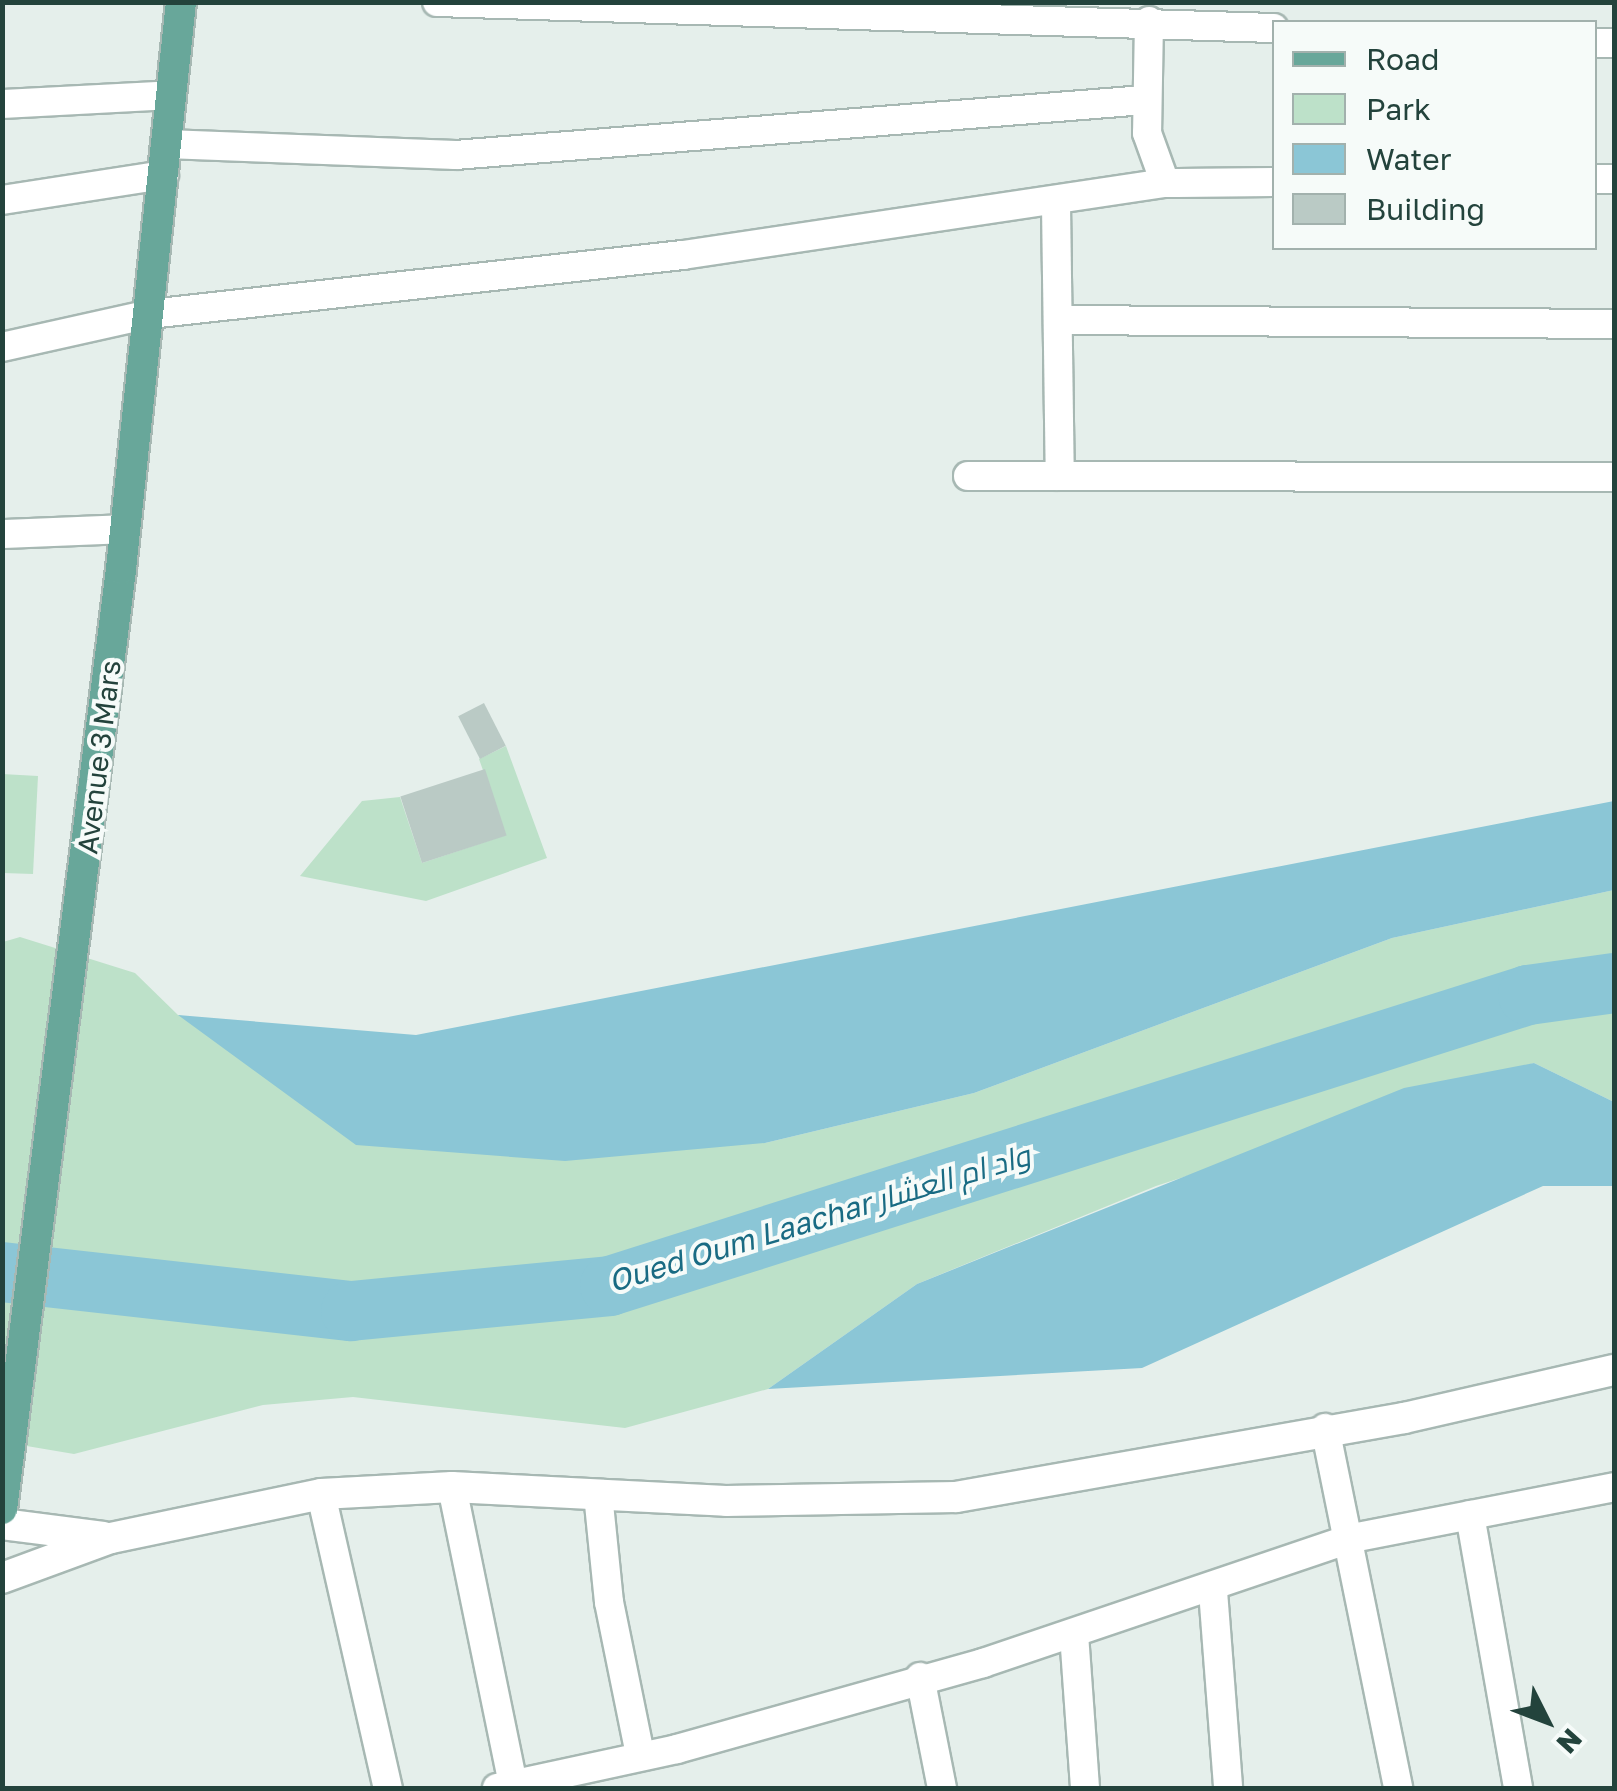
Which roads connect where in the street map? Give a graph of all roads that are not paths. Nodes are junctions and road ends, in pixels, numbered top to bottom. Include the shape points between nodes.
1 (181, 2) edge
2 (437, 2) edge
3 (1149, 22) junction
4 (1272, 28) edge
5 (172, 95) junction
6 (1144, 100) junction
7 (2, 104) edge
8 (166, 159) junction
9 (1272, 182) edge
10 (1165, 184) junction
11 (2, 200) edge
12 (1056, 205) junction
13 (150, 314) junction
14 (1058, 320) junction
15 (1614, 324) edge
16 (2, 348) edge
17 (968, 476) dead end
18 (1060, 476) junction
19 (1614, 477) edge
20 (126, 529) junction
21 (2, 534) edge
22 (1614, 1370) edge
23 (1325, 1428) junction
24 (4, 1478) edge
25 (452, 1487) junction
26 (1614, 1487) edge
27 (321, 1494) junction
28 (598, 1494) junction
29 (2, 1509) edge
30 (1470, 1515) junction
31 (2, 1524) edge
32 (111, 1538) junction
33 (1352, 1538) junction
34 (2, 1578) edge
35 (1213, 1591) junction
36 (1074, 1634) junction
37 (920, 1678) junction
38 (640, 1754) junction
39 (505, 1787) edge
40 (388, 1788) edge
41 (942, 1788) edge
42 (1085, 1788) edge
43 (1228, 1788) edge
44 (1398, 1788) edge
45 (1518, 1788) edge

1 - 5 main road, Avenue 3 Mars
2 - 3 street
3 - 4 street
3 - 6 street
5 - 7 street
5 - 8 main road, Avenue 3 Mars
6 - 8 street via 455,154
6 - 10 street
8 - 11 street
8 - 13 main road, Avenue 3 Mars
9 - 10 street
10 - 12 street
12 - 13 street
12 - 14 street
13 - 16 street
13 - 20 main road, Avenue 3 Mars
14 - 15 street
14 - 18 street
17 - 18 street
18 - 19 street
20 - 21 street
20 - 24 main road, Avenue 3 Mars
22 - 23 main road
23 - 28 main road via 956,1497 818,1502
23 - 33 street
24 - 29 main road, Avenue 3 Mars
25 - 27 main road
25 - 28 main road
25 - 39 street
26 - 30 street
27 - 32 main road
27 - 40 street
28 - 38 street via 615,1641
30 - 33 street
30 - 45 street
31 - 32 main road
32 - 34 main road
33 - 35 street
33 - 44 street
35 - 36 street
35 - 43 street
36 - 37 street
36 - 42 street
37 - 38 street via 778,1723
37 - 41 street
38 - 39 street

